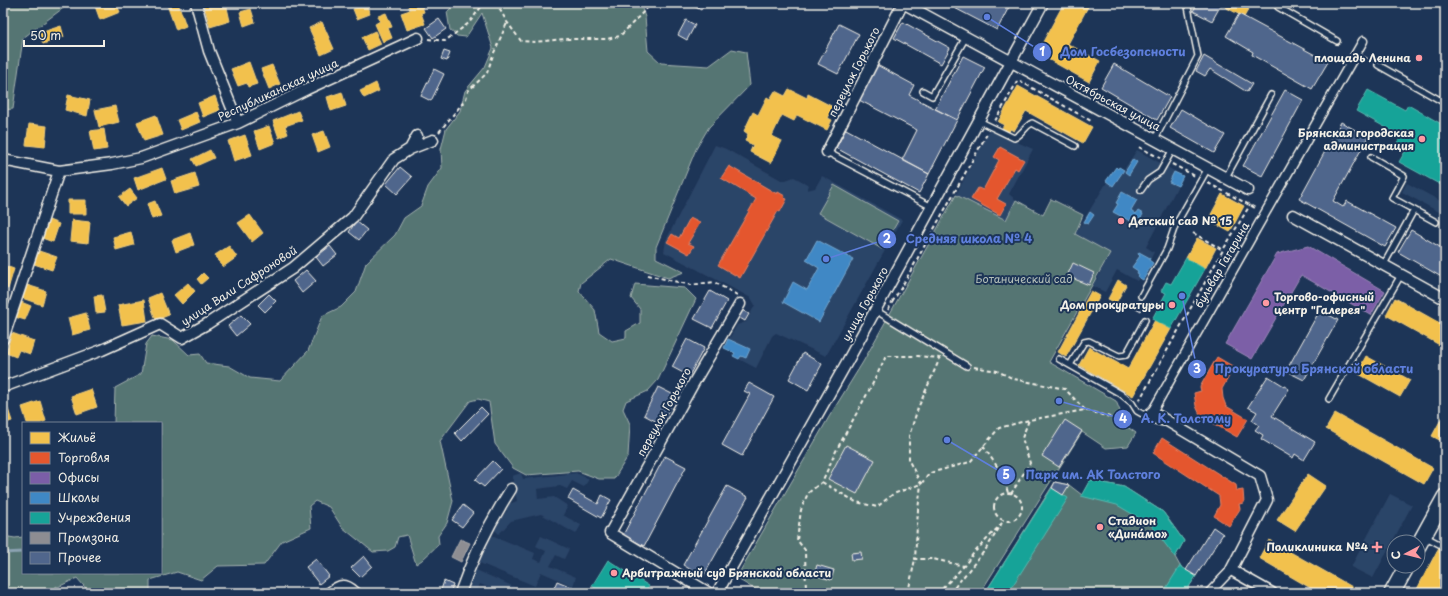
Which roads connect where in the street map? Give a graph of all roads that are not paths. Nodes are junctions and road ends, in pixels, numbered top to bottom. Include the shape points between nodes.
1 (196, 3) edge
2 (903, 3) edge
3 (1043, 3) edge
4 (1190, 3) edge
5 (1280, 3) edge
6 (966, 37) junction
7 (418, 38) road end
8 (1363, 40) dead end
9 (1337, 41) dead end
10 (1012, 62) junction
11 (1378, 64) dead end
12 (923, 91) dead end
13 (1271, 95) dead end
14 (1445, 103) edge
15 (979, 121) junction
16 (238, 123) junction
17 (417, 136) dead end
18 (1155, 139) junction
19 (433, 140) road end
20 (1075, 146) dead end
21 (410, 149) junction
22 (1173, 149) junction
23 (827, 152) joint
24 (1371, 157) dead end
25 (3, 160) edge
26 (1208, 168) junction
27 (59, 171) junction
28 (1226, 178) junction
29 (1141, 190) dead end
30 (1248, 190) dead end
31 (932, 207) junction
32 (1414, 210) junction
33 (1292, 216) dead end
34 (1436, 222) dead end
35 (1383, 266) junction
36 (1400, 275) junction
37 (1141, 296) dead end
38 (1445, 299) edge
39 (740, 304) road end
40 (875, 310) junction
41 (1145, 320) dead end
42 (3, 339) edge
43 (1059, 358) dead end
44 (1070, 365) junction
45 (967, 366) road end
46 (3, 387) edge
47 (1329, 399) dead end
48 (1152, 412) joint
49 (1172, 425) junction
50 (511, 489) dead end
51 (1445, 497) edge
52 (1425, 534) edge
53 (1426, 542) edge
54 (1441, 545) dead end
55 (1231, 570) junction
56 (1403, 574) edge
57 (329, 593) edge
58 (356, 593) edge
59 (460, 593) edge
60 (709, 593) edge
61 (717, 593) edge
62 (1209, 593) edge
63 (1272, 593) edge
64 (1392, 593) edge

1 - 16 street via 209,51
2 - 6 street, Октябрьская улица
2 - 23 street, переулок Горького
3 - 10 street, улица Горького
4 - 18 lane via 1188,7 1198,56
5 - 9 lane via 1278,7
6 - 10 street, Октябрьская улица
6 - 12 lane via 932,96
7 - 16 street, Республиканская улица
8 - 48 street, бульвар Гагарина
10 - 15 street, улица Горького
10 - 18 street, Октябрьская улица
11 - 14 lane
13 - 28 lane
15 - 20 lane via 1014,138 1021,135 1026,126 1032,123
15 - 31 street, улица Горького
16 - 27 street, Республиканская улица via 141,158
17 - 21 street, улица Вали Сафроновой
18 - 22 street, Октябрьская улица
19 - 21 street, улица Вали Сафроновой
21 - 46 street, улица Вали Сафроновой via 394,159 353,217 293,268 207,324 182,338 160,324 102,350
22 - 26 street, Октябрьская улица
22 - 29 lane via 1160,172 1148,180
23 - 31 lane
24 - 32 lane via 1404,176 1392,198
25 - 27 street, Республиканская улица
26 - 28 street, Октябрьская улица
26 - 37 lane via 1175,226 1167,249
27 - 42 street
28 - 30 street, Октябрьская улица
31 - 40 street, улица Горького
32 - 34 lane
32 - 35 lane
33 - 35 street
35 - 36 street
36 - 38 street
36 - 47 lane
39 - 60 street, переулок Горького via 610,533
40 - 45 lane
40 - 61 street, улица Горького
41 - 44 lane via 1126,355 1119,356 1089,341 1084,342
43 - 44 lane
44 - 49 lane via 1121,394 1137,411 1154,421
48 - 49 street, бульвар Гагарина
49 - 55 street, бульвар Гагарина via 1260,476 1267,500
50 - 59 street via 493,516
51 - 52 main road
53 - 54 lane
55 - 62 street
55 - 63 street
56 - 64 main road
57 - 58 street via 343,585

